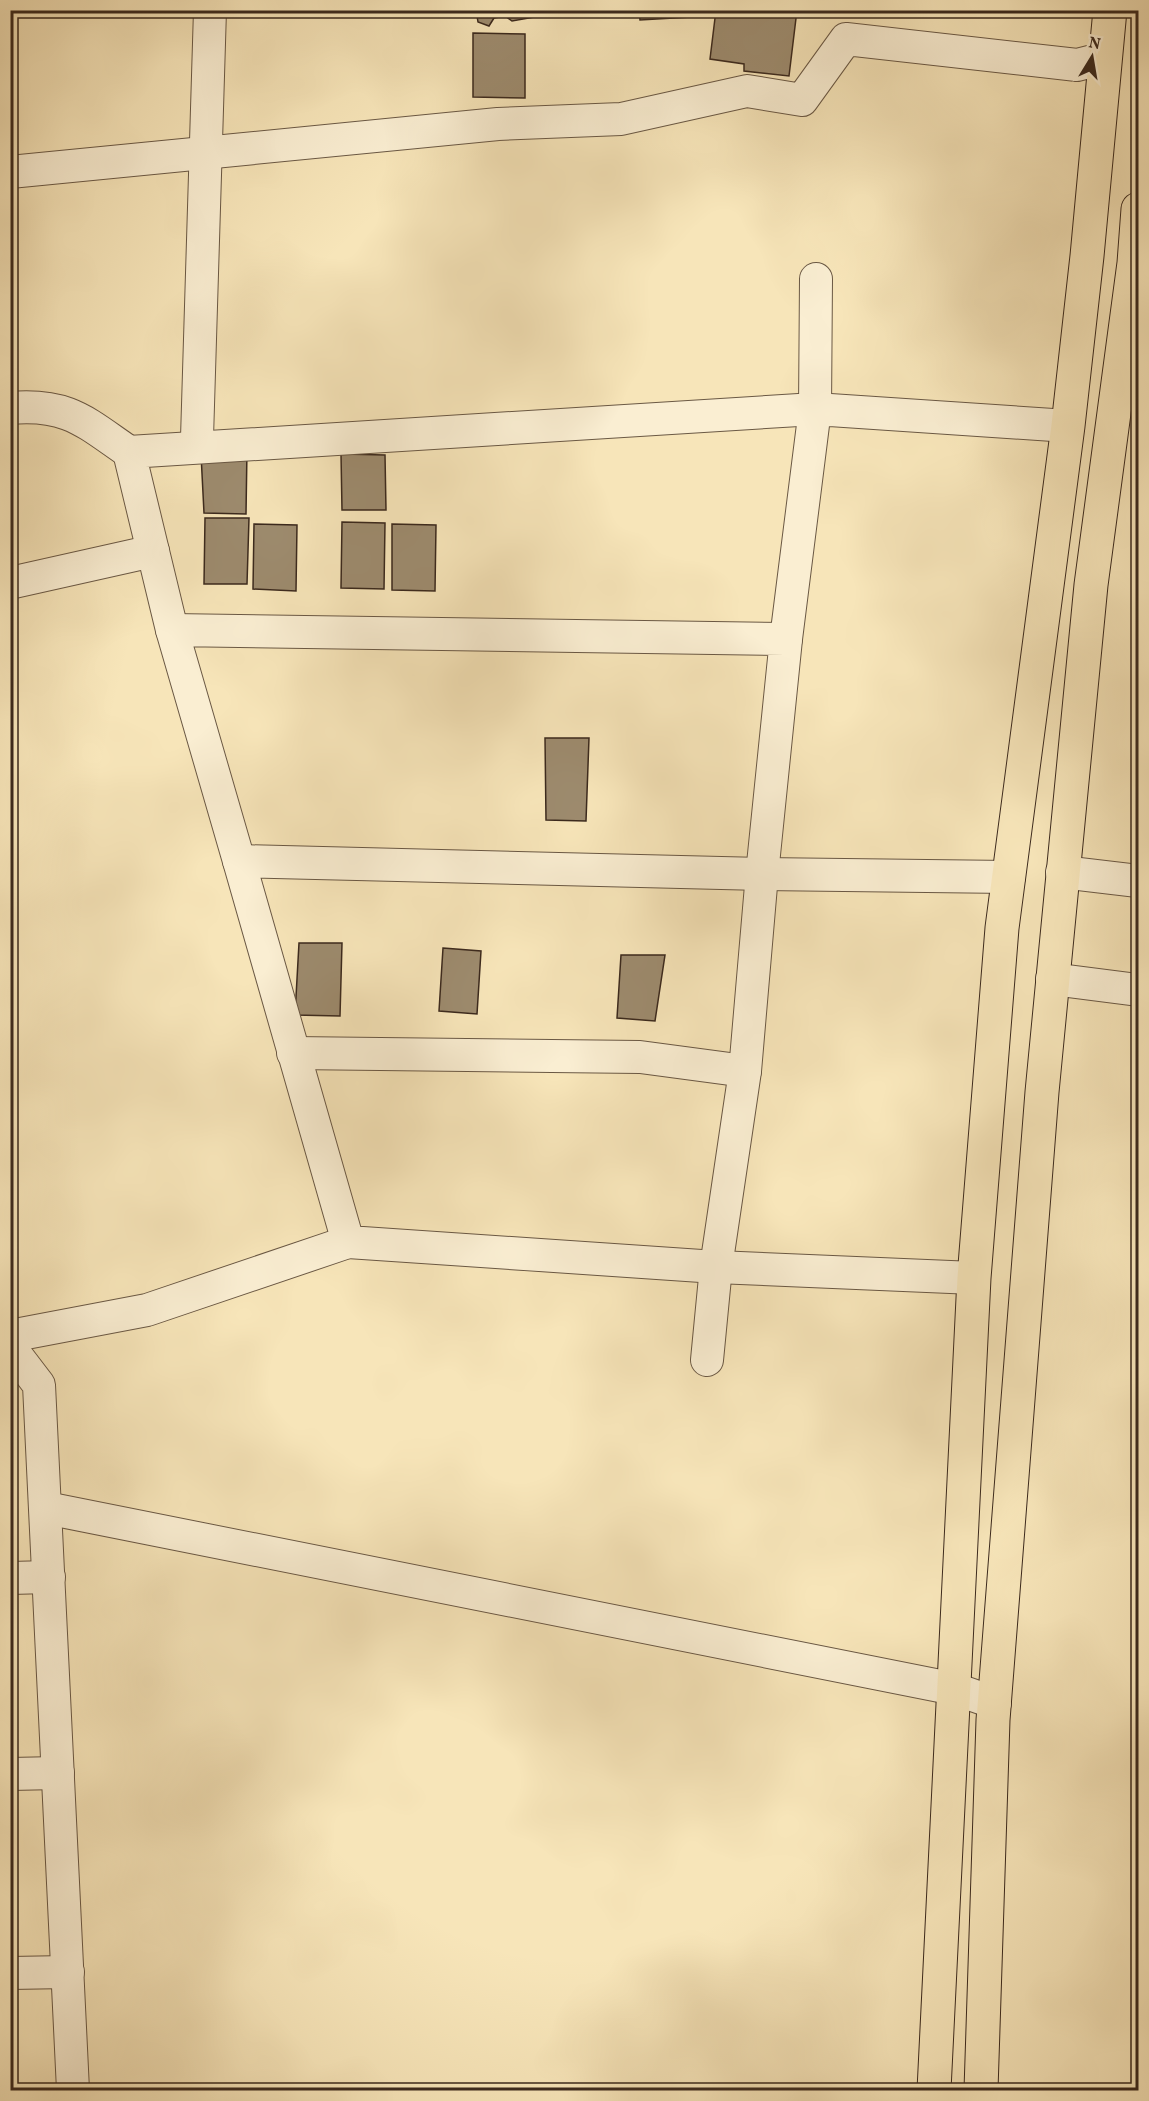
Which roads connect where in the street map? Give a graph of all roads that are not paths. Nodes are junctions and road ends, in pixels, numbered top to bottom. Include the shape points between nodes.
1 (210, 10) edge
2 (1110, 10) edge
3 (1105, 58) junction
4 (206, 151) junction
5 (10, 172) edge
6 (1138, 209) edge
7 (1136, 263) edge
8 (816, 279) dead end
9 (10, 408) edge
10 (816, 409) junction
11 (1068, 426) junction
12 (197, 438) dead end
13 (129, 452) junction
14 (153, 550) junction
15 (10, 583) edge
16 (172, 630) junction
17 (786, 639) junction
18 (238, 861) junction
19 (1062, 872) junction
20 (762, 874) junction
21 (1009, 877) junction
22 (1138, 881) edge
23 (1052, 980) junction
24 (1138, 990) edge
25 (293, 1053) junction
26 (745, 1071) junction
27 (348, 1242) junction
28 (716, 1267) junction
29 (974, 1278) junction
30 (10, 1336) edge
31 (10, 1347) edge
32 (707, 1360) dead end
33 (45, 1508) junction
34 (49, 1577) junction
35 (10, 1578) edge
36 (955, 1689) junction
37 (995, 1702) junction
38 (58, 1773) junction
39 (10, 1774) edge
40 (10, 1972) edge
41 (68, 1972) junction
42 (73, 2091) edge
43 (934, 2091) edge
44 (981, 2091) edge

1 - 4 street
2 - 3 main road
3 - 4 street via 1077,65 846,39 802,100 747,91 621,119 498,124
3 - 11 main road
4 - 5 street
4 - 12 street
6 - 7 main road
7 - 19 main road via 1092,585
8 - 10 street
9 - 13 street via 34,406 72,414
10 - 11 street
10 - 13 street
10 - 17 street
11 - 21 main road
13 - 14 street
14 - 15 street
14 - 16 street
16 - 17 street
16 - 18 street
17 - 20 street
18 - 20 street
18 - 25 street
19 - 22 street
19 - 23 main road
20 - 21 street
20 - 26 street
21 - 29 main road
23 - 24 street
23 - 37 main road
25 - 26 street via 640,1057
25 - 27 street
26 - 28 street
27 - 28 street
27 - 30 street via 147,1310
28 - 29 street
28 - 32 street
29 - 36 main road
31 - 33 street via 39,1385
33 - 34 street
33 - 36 street
34 - 35 street
34 - 38 street
36 - 37 street
36 - 43 main road
37 - 44 main road
38 - 39 street
38 - 41 street
40 - 41 street
41 - 42 street

